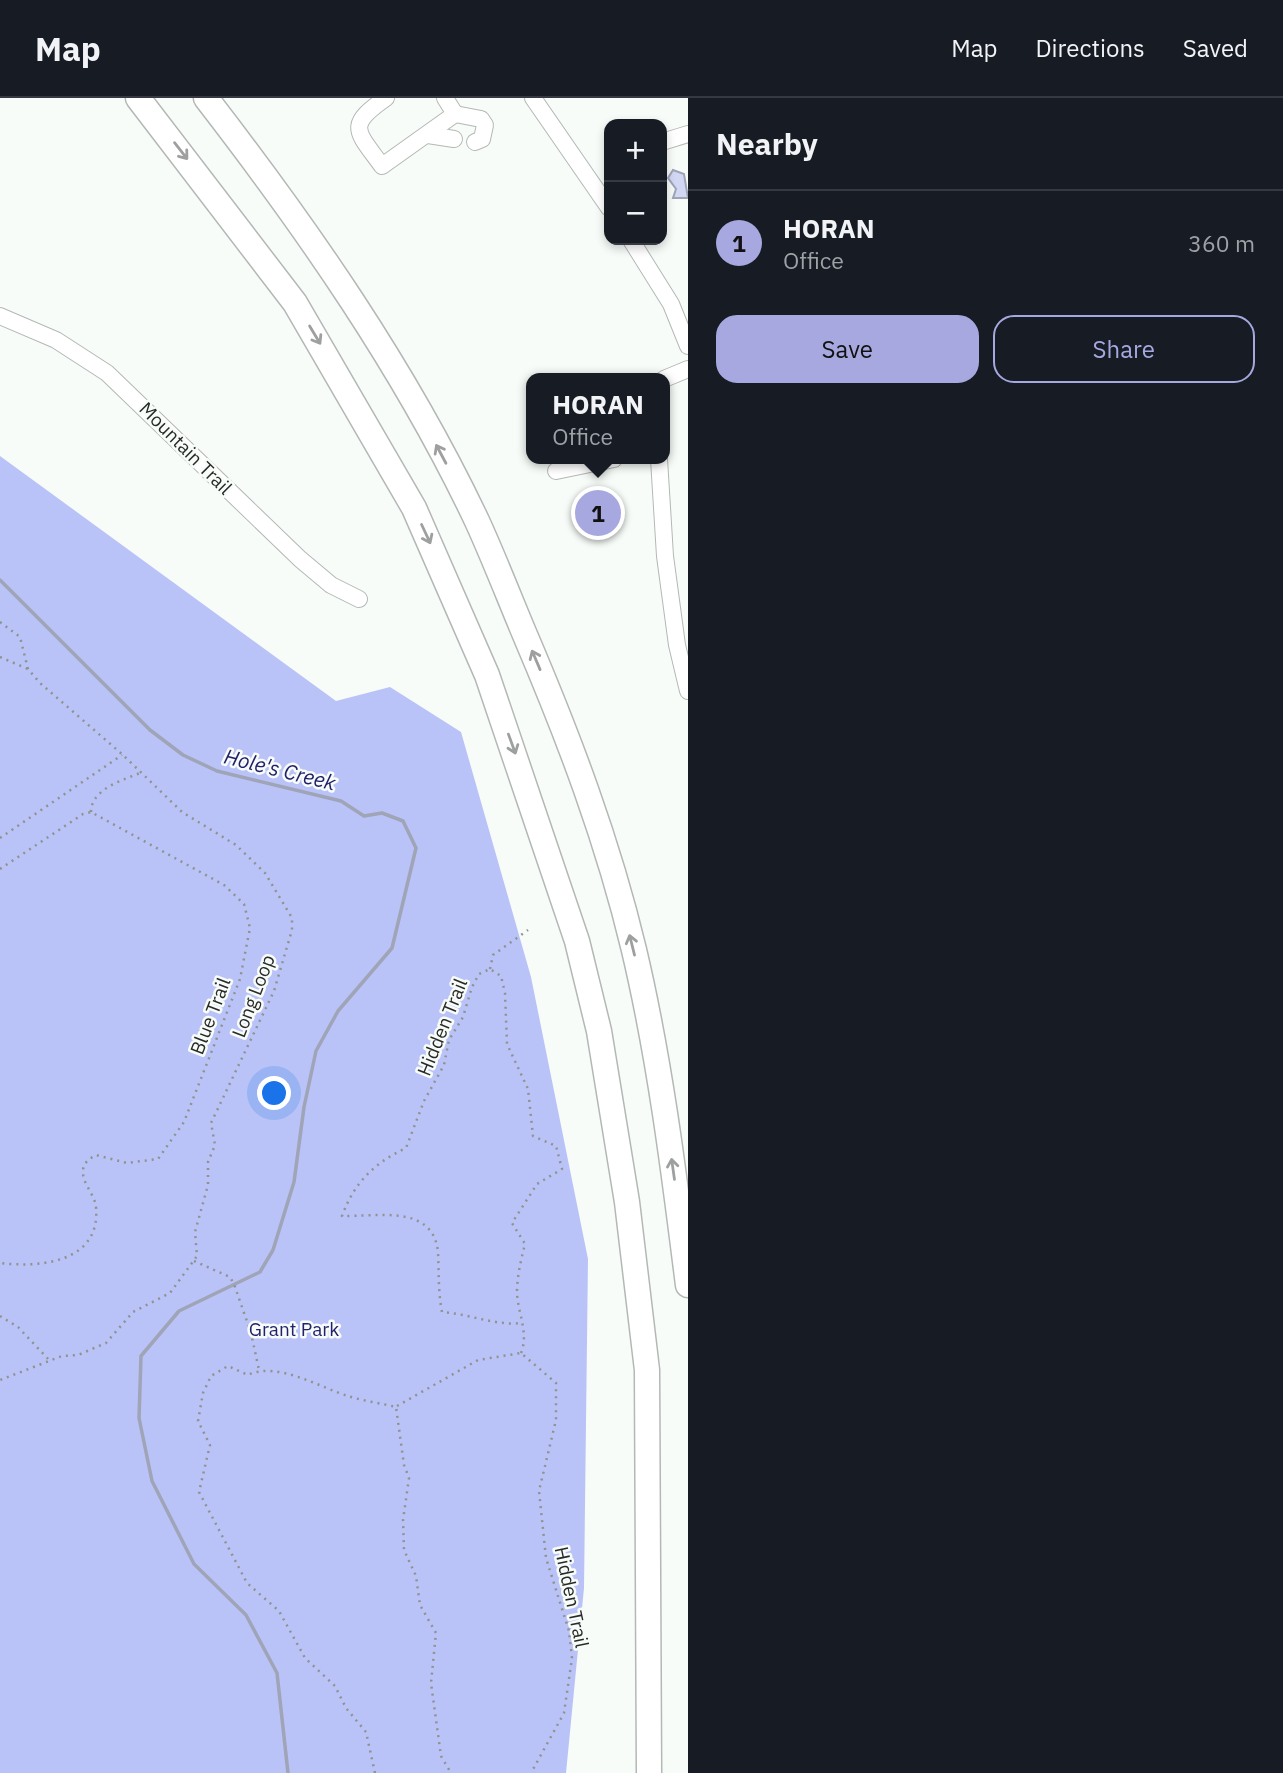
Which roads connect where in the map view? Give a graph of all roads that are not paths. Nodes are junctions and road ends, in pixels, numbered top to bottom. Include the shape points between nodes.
1 (138, 98) edge
2 (206, 98) edge
3 (386, 98) edge
4 (445, 98) edge
5 (533, 98) edge
6 (455, 114) junction
7 (688, 134) edge
8 (428, 135) junction
9 (454, 139) dead end
10 (667, 140) edge
11 (475, 142) dead end
12 (604, 201) edge
13 (634, 245) edge
14 (0, 316) edge
15 (688, 346) edge
16 (688, 369) edge
17 (670, 376) edge
18 (590, 464) edge
19 (659, 464) edge
20 (556, 471) dead end
21 (359, 598) dead end
22 (688, 691) edge
23 (688, 1285) edge
24 (649, 1773) edge

1 -> 24 highway via 295,303 414,508 487,675 577,941 599,1031 627,1202 647,1370
23 -> 2 highway via 672,1159 634,950 602,834 566,730 476,520 420,415 354,303
3 - 8 street via 363,114 358,125 382,166
4 - 6 street
5 - 12 street
6 - 8 street
6 - 11 street via 481,119 485,133
7 - 10 street
8 - 9 street
13 - 15 street via 670,304
14 - 21 street, Mountain Trail via 56,340 107,373 300,559 331,585
16 - 17 street
18 - 20 street
19 - 22 street via 665,556

